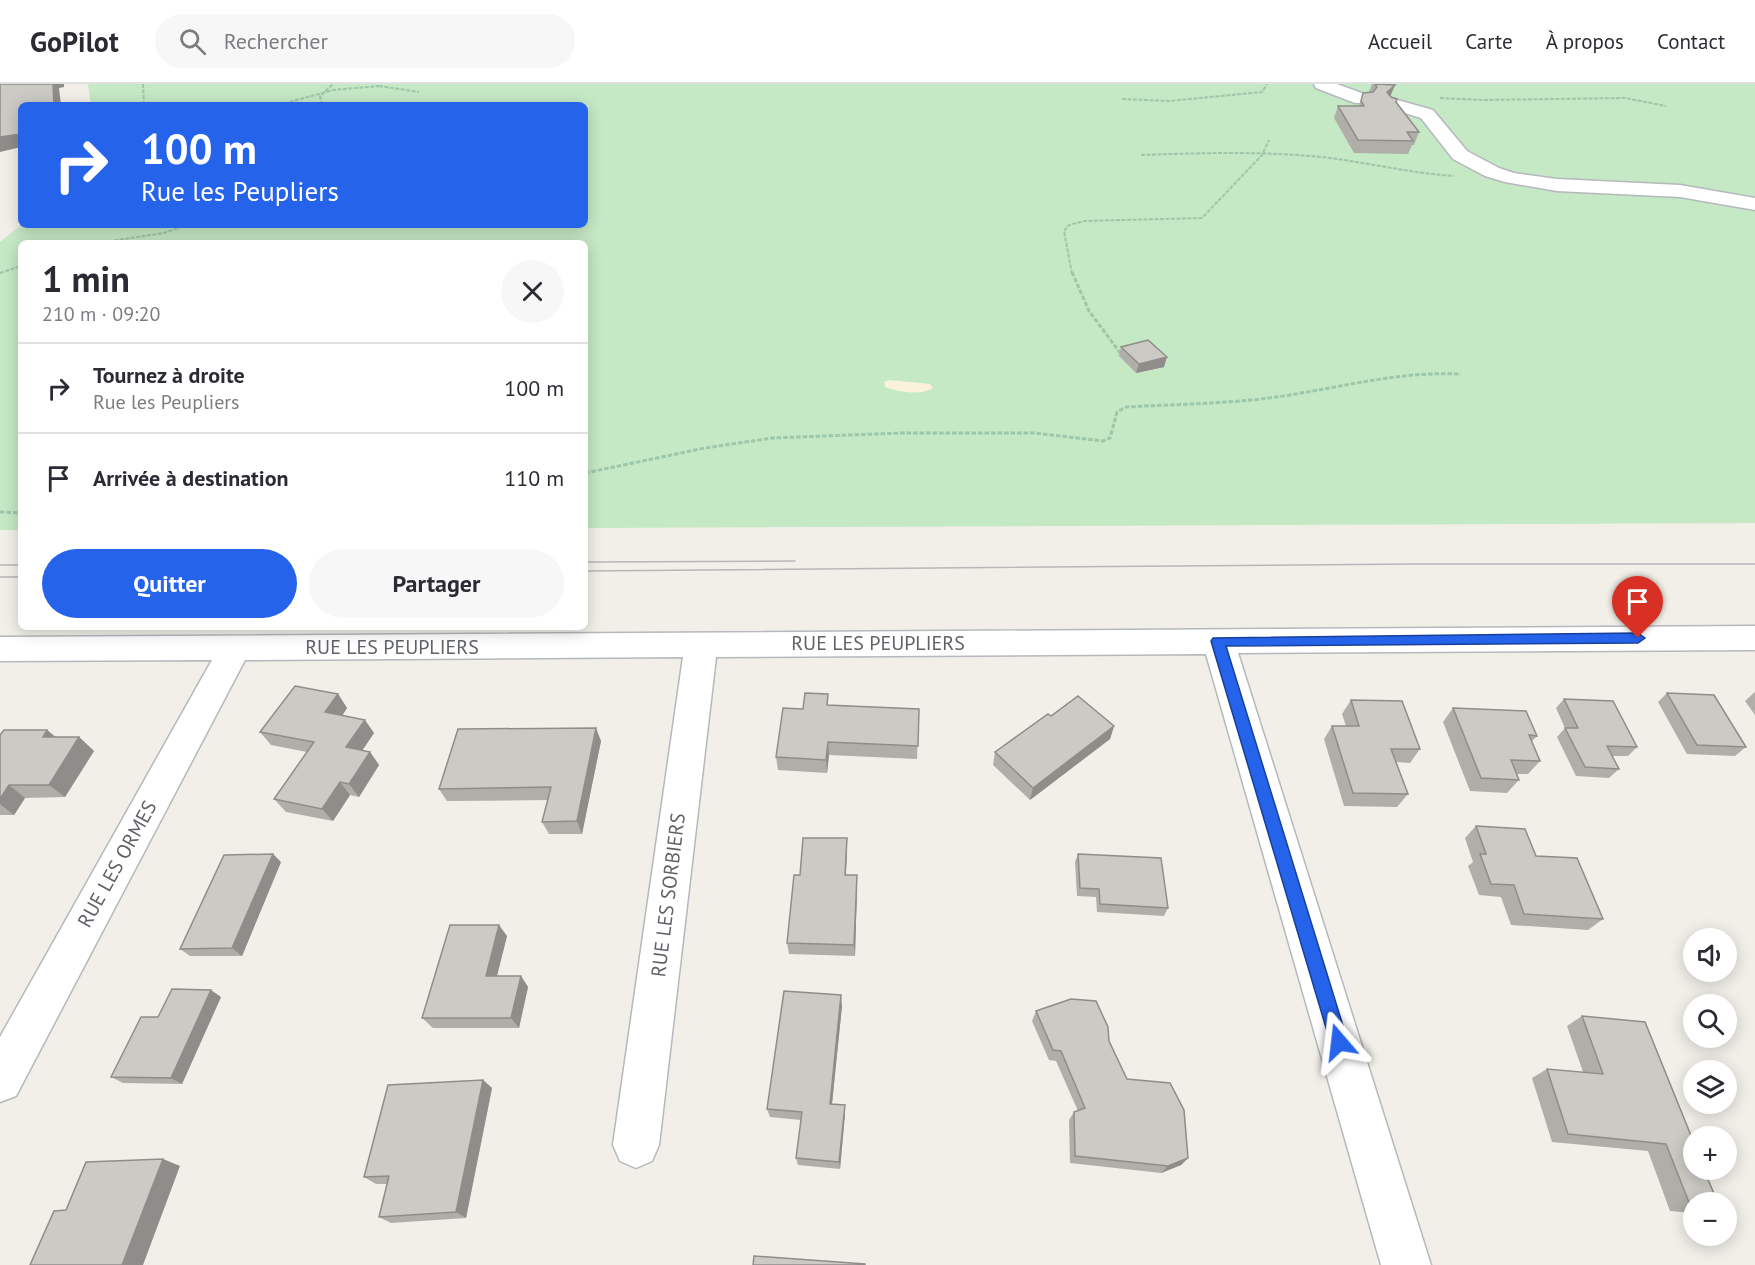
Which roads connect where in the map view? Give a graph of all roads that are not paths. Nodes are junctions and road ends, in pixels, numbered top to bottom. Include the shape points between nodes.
1 (1322, 84) edge
2 (1361, 99) edge
3 (1402, 106) edge
4 (1755, 204) edge
5 (1755, 638) edge
6 (1218, 641) junction
7 (701, 645) junction
8 (235, 648) junction
9 (0, 649) edge
10 (0, 1080) edge
11 (636, 1145) dead end
12 (1406, 1265) edge

1 - 2 street
3 - 4 street via 1427,114 1460,155 1502,175 1536,183 1680,191
5 - 6 street, RUE LES PEUPLIERS
6 - 7 street, RUE LES PEUPLIERS
6 - 12 street
7 - 8 street, RUE LES PEUPLIERS
7 - 11 street, RUE LES SORBIERS
8 - 9 street, RUE LES PEUPLIERS
8 - 10 street, RUE LES ORMES

